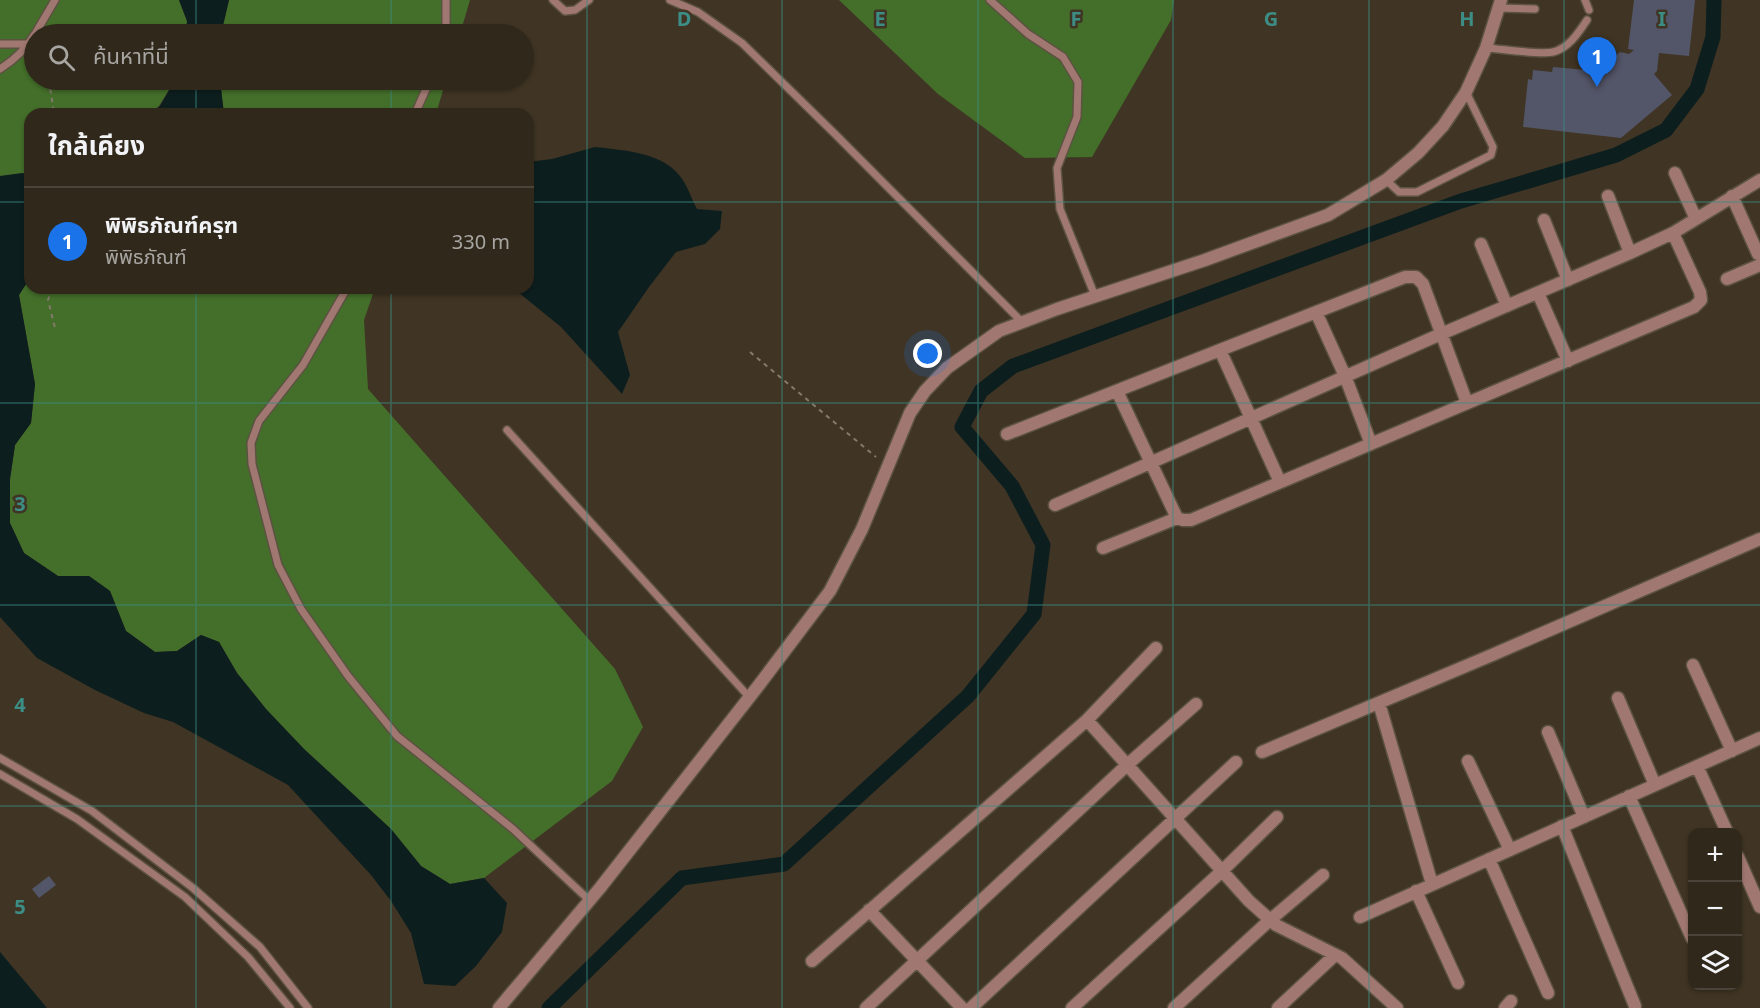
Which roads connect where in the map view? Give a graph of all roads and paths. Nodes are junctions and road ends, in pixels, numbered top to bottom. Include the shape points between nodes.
1 (55, 0) edge
2 (446, 0) edge
3 (553, 0) edge
4 (590, 0) edge
5 (670, 0) edge
6 (990, 0) edge
7 (1586, 0) edge
8 (1501, 4) edge
9 (1535, 9) dead end
10 (1589, 10) dead end
11 (1587, 20) dead end
12 (41, 24) edge
13 (446, 24) edge
14 (0, 44) edge
15 (24, 44) edge
16 (1486, 48) junction
17 (24, 49) edge
18 (0, 69) edge
19 (50, 90) edge
20 (426, 90) edge
21 (1466, 92) junction
22 (53, 108) edge
23 (418, 108) edge
24 (1676, 173) dead end
25 (1386, 180) junction
26 (1760, 180) edge
27 (1608, 196) dead end
28 (1732, 196) junction
29 (1696, 219) junction
30 (1544, 220) dead end
31 (1673, 233) junction
32 (1481, 244) dead end
33 (1630, 253) junction
34 (1759, 259) edge
35 (1726, 279) dead end
36 (1568, 280) junction
37 (1538, 293) junction
38 (50, 294) edge
39 (344, 294) edge
40 (1095, 296) junction
41 (1507, 306) junction
42 (1316, 312) junction
43 (1022, 322) junction
44 (55, 328) dead end
45 (1441, 334) junction
46 (1220, 350) junction
47 (750, 352) dead end
48 (1568, 361) junction
49 (1345, 376) junction
50 (1117, 391) junction
51 (1467, 403) junction
52 (1250, 418) junction
53 (507, 430) dead end
54 (1007, 434) dead end
55 (1371, 444) junction
56 (1151, 463) junction
57 (888, 466) junction
58 (1280, 482) junction
59 (1055, 505) dead end
60 (1177, 518) junction
61 (1760, 539) edge
62 (1103, 548) dead end
63 (1156, 648) dead end
64 (1693, 665) dead end
65 (750, 698) junction
66 (1618, 698) dead end
67 (1379, 703) junction
68 (1196, 704) dead end
69 (1087, 720) junction
70 (1548, 732) dead end
71 (1760, 738) edge
72 (1732, 751) junction
73 (1262, 752) dead end
74 (0, 758) edge
75 (1468, 761) dead end
76 (1236, 762) dead end
77 (1127, 765) junction
78 (1697, 766) junction
79 (0, 774) edge
80 (1655, 785) junction
81 (1629, 796) junction
82 (1277, 817) dead end
83 (1584, 817) junction
84 (1175, 818) junction
85 (1562, 826) junction
86 (1725, 828) edge
87 (1510, 849) junction
88 (1489, 859) junction
89 (1742, 868) edge
90 (1222, 870) junction
91 (1323, 875) dead end
92 (1432, 884) junction
93 (1416, 891) junction
94 (589, 900) junction
95 (1760, 907) edge
96 (869, 910) junction
97 (1360, 917) dead end
98 (1270, 920) junction
99 (1691, 936) edge
100 (1335, 955) junction
101 (918, 960) junction
102 (812, 961) dead end
103 (1458, 983) dead end
104 (1548, 993) dead end
105 (1635, 1006) dead end
106 (290, 1008) edge
107 (308, 1008) edge
108 (499, 1008) edge
109 (866, 1008) edge
110 (962, 1008) edge
111 (971, 1008) edge
112 (1072, 1008) edge
113 (1174, 1008) edge
114 (1278, 1008) edge
115 (1397, 1008) edge

1 - 12 lane
2 - 13 lane
3 - 4 lane via 565,11 575,10
5 - 43 lane via 698,12 742,44
6 - 40 lane via 1028,34 1063,57 1078,82 1077,117 1057,168 1060,209
7 - 10 lane
8 - 9 lane
8 - 16 street
11 - 16 lane via 1569,43 1551,52
14 - 15 lane
16 - 21 street
17 - 18 lane
19 - 22 path
20 - 23 lane
21 - 25 street via 1424,147
21 - 25 lane via 1494,147 1491,155 1416,192 1399,192
24 - 29 street
25 - 40 street via 1328,214
26 - 28 street
27 - 33 street
28 - 29 street
28 - 34 street
29 - 31 street
30 - 36 street
31 - 33 street
31 - 48 street via 1701,300 1694,308
32 - 41 street
33 - 36 street
34 - 35 street
36 - 37 street
37 - 41 street
37 - 48 street
38 - 44 path
39 - 94 lane via 303,365 259,421 251,443 252,464 278,565 301,609 397,736 513,830
40 - 43 street
41 - 45 street
42 - 45 street via 1405,277 1416,277 1423,284
42 - 46 street
42 - 49 street
43 - 57 street via 999,332 946,368 910,413
45 - 49 street
45 - 51 street
46 - 50 street
46 - 52 street
47 - 57 path
48 - 51 street
49 - 52 street
49 - 55 street
50 - 54 street
50 - 56 street
51 - 55 street
52 - 56 street
52 - 58 street
53 - 65 lane
55 - 58 street
56 - 59 street
56 - 60 street
57 - 65 street via 830,591
58 - 60 street via 1191,520
60 - 62 street
61 - 67 street
63 - 69 street
64 - 72 street
65 - 94 street
66 - 80 street
67 - 73 street
67 - 92 street
68 - 77 street
69 - 77 street
69 - 96 street
70 - 83 street
71 - 72 street
72 - 78 street
74 - 107 lane via 92,811 193,888 260,948
75 - 87 street
76 - 84 street
77 - 84 street
77 - 101 street
78 - 80 street
78 - 86 street
79 - 106 lane via 77,819 185,897 248,957
80 - 81 street
81 - 83 street
81 - 99 street
82 - 90 street
83 - 85 street
84 - 90 street
84 - 111 street
85 - 87 street
85 - 105 street
87 - 88 street
88 - 92 street
88 - 104 street
89 - 95 street
90 - 98 street
90 - 112 street
91 - 98 street
92 - 93 street
93 - 97 street
93 - 103 street
94 - 108 street
96 - 101 street
96 - 102 street
98 - 100 street
98 - 113 street
100 - 114 street
100 - 115 street
101 - 109 street
101 - 110 street

